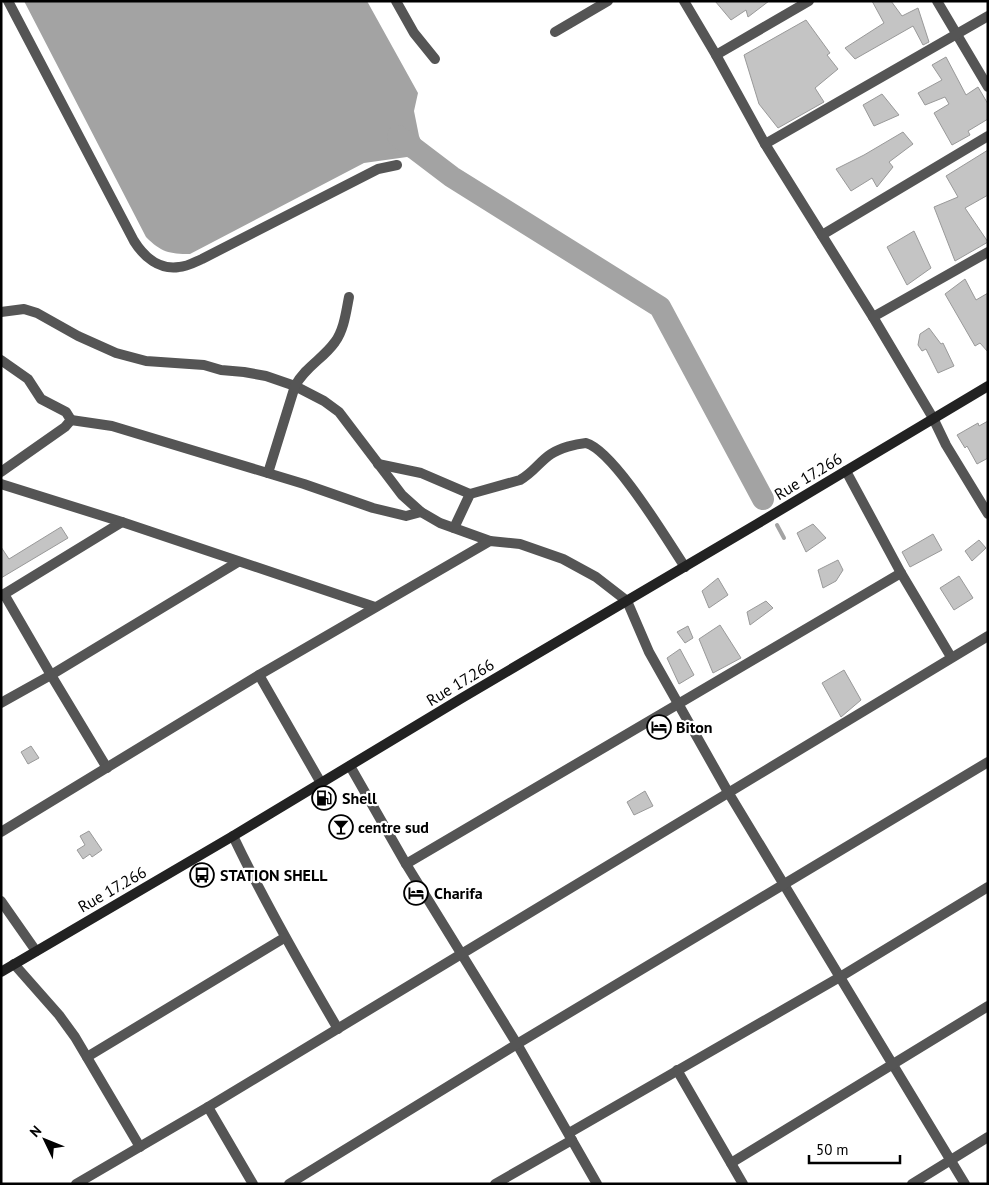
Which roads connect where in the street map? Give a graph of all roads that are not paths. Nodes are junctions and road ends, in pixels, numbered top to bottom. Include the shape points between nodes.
1 (8, 1) edge
2 (396, 1) edge
3 (608, 1) edge
4 (684, 1) edge
5 (810, 1) edge
6 (937, 1) edge
7 (988, 16) edge
8 (555, 32) dead end
9 (956, 34) junction
10 (716, 55) junction
11 (436, 59) dead end
12 (988, 87) edge
13 (988, 136) edge
14 (765, 144) junction
15 (397, 165) dead end
16 (822, 235) junction
17 (988, 252) edge
18 (348, 297) dead end
19 (1, 312) edge
20 (873, 318) junction
21 (1, 360) edge
22 (295, 386) junction
23 (988, 386) edge
24 (933, 418) junction
25 (70, 420) junction
26 (378, 464) junction
27 (846, 471) junction
28 (1, 472) edge
29 (268, 473) junction
30 (1, 484) edge
31 (470, 494) junction
32 (421, 512) junction
33 (988, 514) edge
34 (122, 522) junction
35 (454, 528) junction
36 (490, 541) junction
37 (238, 562) junction
38 (685, 567) junction
39 (901, 573) junction
40 (3, 595) edge
41 (627, 601) junction
42 (375, 607) junction
43 (988, 636) edge
44 (951, 657) junction
45 (51, 675) junction
46 (258, 675) junction
47 (1, 703) edge
48 (679, 703) junction
49 (988, 762) edge
50 (350, 766) junction
51 (107, 768) junction
52 (321, 783) junction
53 (728, 792) junction
54 (1, 832) edge
55 (233, 836) junction
56 (406, 864) junction
57 (783, 886) junction
58 (988, 887) edge
59 (1, 901) edge
60 (284, 938) junction
61 (36, 951) junction
62 (461, 954) junction
63 (14, 964) junction
64 (1, 972) edge
65 (840, 977) junction
66 (988, 1006) edge
67 (338, 1030) junction
68 (517, 1044) junction
69 (87, 1057) junction
70 (892, 1063) junction
71 (677, 1070) junction
72 (208, 1108) junction
73 (570, 1136) junction
74 (988, 1137) edge
75 (140, 1147) junction
76 (950, 1160) junction
77 (731, 1163) junction
78 (76, 1184) edge
79 (253, 1184) edge
80 (289, 1184) edge
81 (495, 1184) edge
82 (597, 1184) edge
83 (743, 1184) edge
84 (912, 1184) edge
85 (964, 1184) edge

1 - 15 street via 134,242 141,252 164,267 180,268 202,260 378,169
2 - 11 street via 414,33
3 - 8 street
4 - 10 street
5 - 10 street
6 - 9 street
7 - 9 street
9 - 12 street
9 - 14 street
10 - 14 street
13 - 16 street
14 - 16 street
16 - 20 street
17 - 20 street
18 - 22 street via 340,334
19 - 22 street via 24,310 37,313 116,353 146,361 204,365 266,376
20 - 24 street
21 - 25 street via 28,378 41,399 66,412
22 - 26 street via 339,412
22 - 29 street
23 - 24 main road, Rue 17.266
24 - 27 main road, Rue 17.266
24 - 33 street
25 - 28 street via 65,427
25 - 29 street via 112,426
26 - 31 street via 421,473
26 - 32 street via 402,495
27 - 38 main road, Rue 17.266
27 - 39 street
29 - 32 street via 373,508 406,516
30 - 34 street
31 - 35 street
31 - 38 street via 520,480 557,451 580,443 591,444 620,472
32 - 35 street
34 - 37 street
34 - 40 street
35 - 36 street
36 - 41 street via 520,544 563,559 596,577
36 - 42 street
37 - 42 street
37 - 45 street
38 - 41 main road, Rue 17.266
39 - 44 street
39 - 48 street
40 - 45 street
41 - 48 street via 649,652
41 - 50 main road, Rue 17.266
42 - 46 street
43 - 44 street
44 - 53 street
45 - 47 street
45 - 51 street
46 - 51 street
46 - 52 street
48 - 53 street
48 - 56 street
49 - 57 street
50 - 52 main road, Rue 17.266
50 - 56 street
51 - 54 street
52 - 55 main road, Rue 17.266
53 - 57 street
53 - 62 street
55 - 60 street
55 - 61 main road, Rue 17.266
56 - 62 street
57 - 65 street
57 - 68 street
58 - 65 street
59 - 61 street
60 - 67 street
60 - 69 street
61 - 63 main road, Rue 17.266
62 - 67 street
62 - 68 street
63 - 64 main road, Rue 17.266
63 - 69 street via 59,1015
65 - 70 street
65 - 71 street
66 - 70 street
67 - 72 street
68 - 73 street
68 - 80 street
69 - 75 street
70 - 76 street
70 - 77 street
71 - 73 street
71 - 77 street
72 - 75 street
72 - 79 street
73 - 81 street
73 - 82 street
74 - 76 street
75 - 78 street
76 - 84 street
76 - 85 street
77 - 83 street

